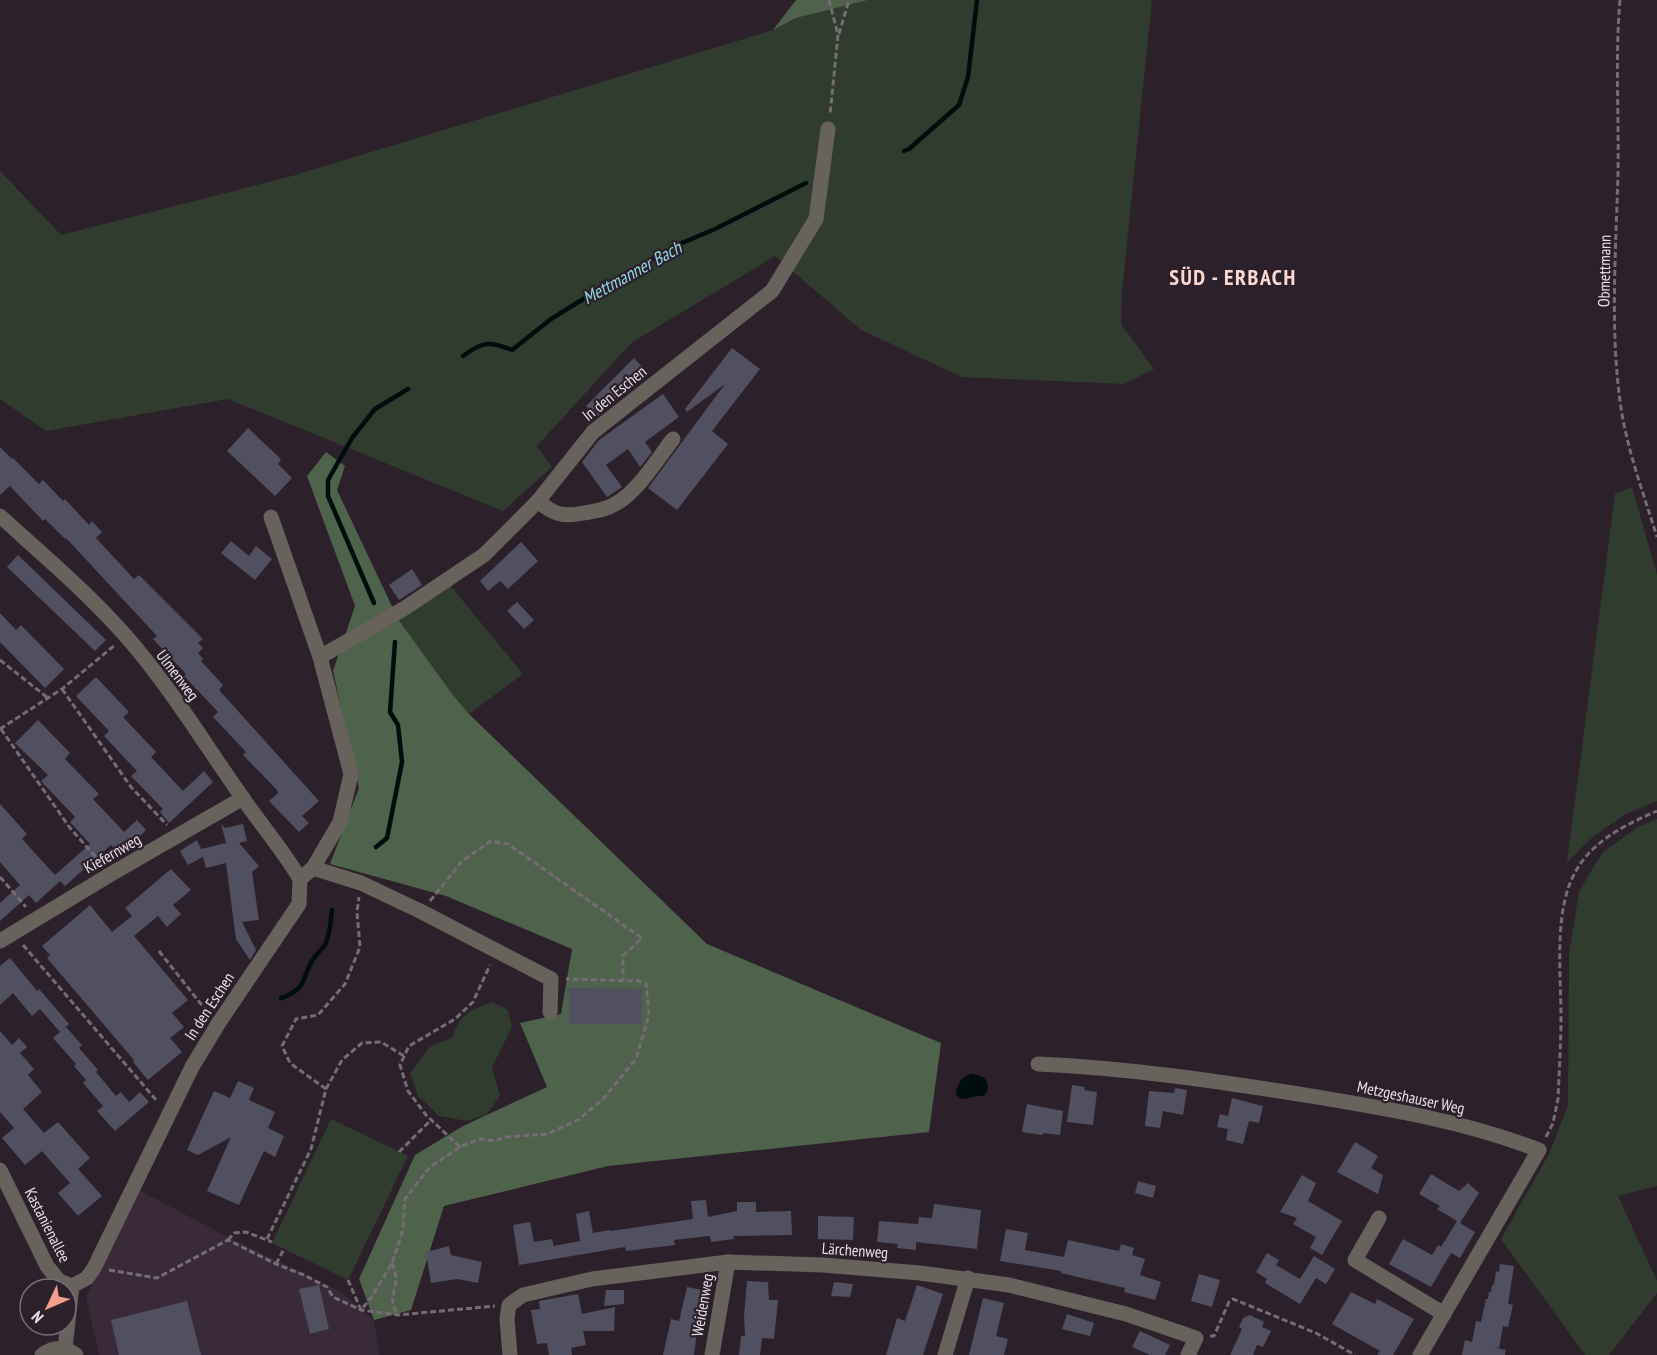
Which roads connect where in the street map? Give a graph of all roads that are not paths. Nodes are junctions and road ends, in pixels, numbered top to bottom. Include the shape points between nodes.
1 (828, 129) road end
2 (673, 438) dead end
3 (538, 501) junction
4 (0, 516) edge
5 (271, 517) dead end
6 (320, 657) junction
7 (243, 798) junction
8 (313, 868) junction
9 (300, 879) junction
10 (5, 937) edge
11 (550, 1012) dead end
12 (1038, 1064) dead end
13 (0, 1170) edge
14 (1379, 1218) dead end
15 (728, 1262) junction
16 (56, 1277) edge
17 (968, 1278) junction
18 (78, 1283) edge
19 (1444, 1314) junction
20 (70, 1337) edge
21 (70, 1352) edge
22 (42, 1355) edge
23 (510, 1355) edge
24 (712, 1355) edge
25 (945, 1355) edge
26 (1188, 1355) edge
27 (1420, 1355) edge

1 - 3 street, In den Eschen via 816,219 772,291 593,432
2 - 3 street via 617,504 580,514 555,515
3 - 6 street, In den Eschen via 483,555 405,608
4 - 7 street, Ulmenweg via 126,636
5 - 6 street
6 - 8 street via 351,774 340,822
7 - 9 street, Ulmenweg
7 - 10 street, Kiefernweg
8 - 9 street
8 - 11 street via 361,883 551,979
9 - 18 street, In den Eschen via 299,904 192,1067 94,1268
12 - 19 street, Metzgeshauser Weg via 1188,1077 1356,1104 1445,1121 1539,1150
13 - 16 street, Kastanienallee
14 - 19 street via 1355,1260
15 - 17 street, Lärchenweg via 834,1266
15 - 23 street, Lärchenweg via 592,1279 523,1295 509,1305
15 - 24 street, Weidenweg
17 - 25 street
17 - 26 street, Lärchenweg via 1126,1314 1196,1338
19 - 27 street
20 - 21 street
21 - 22 street via 52,1349

